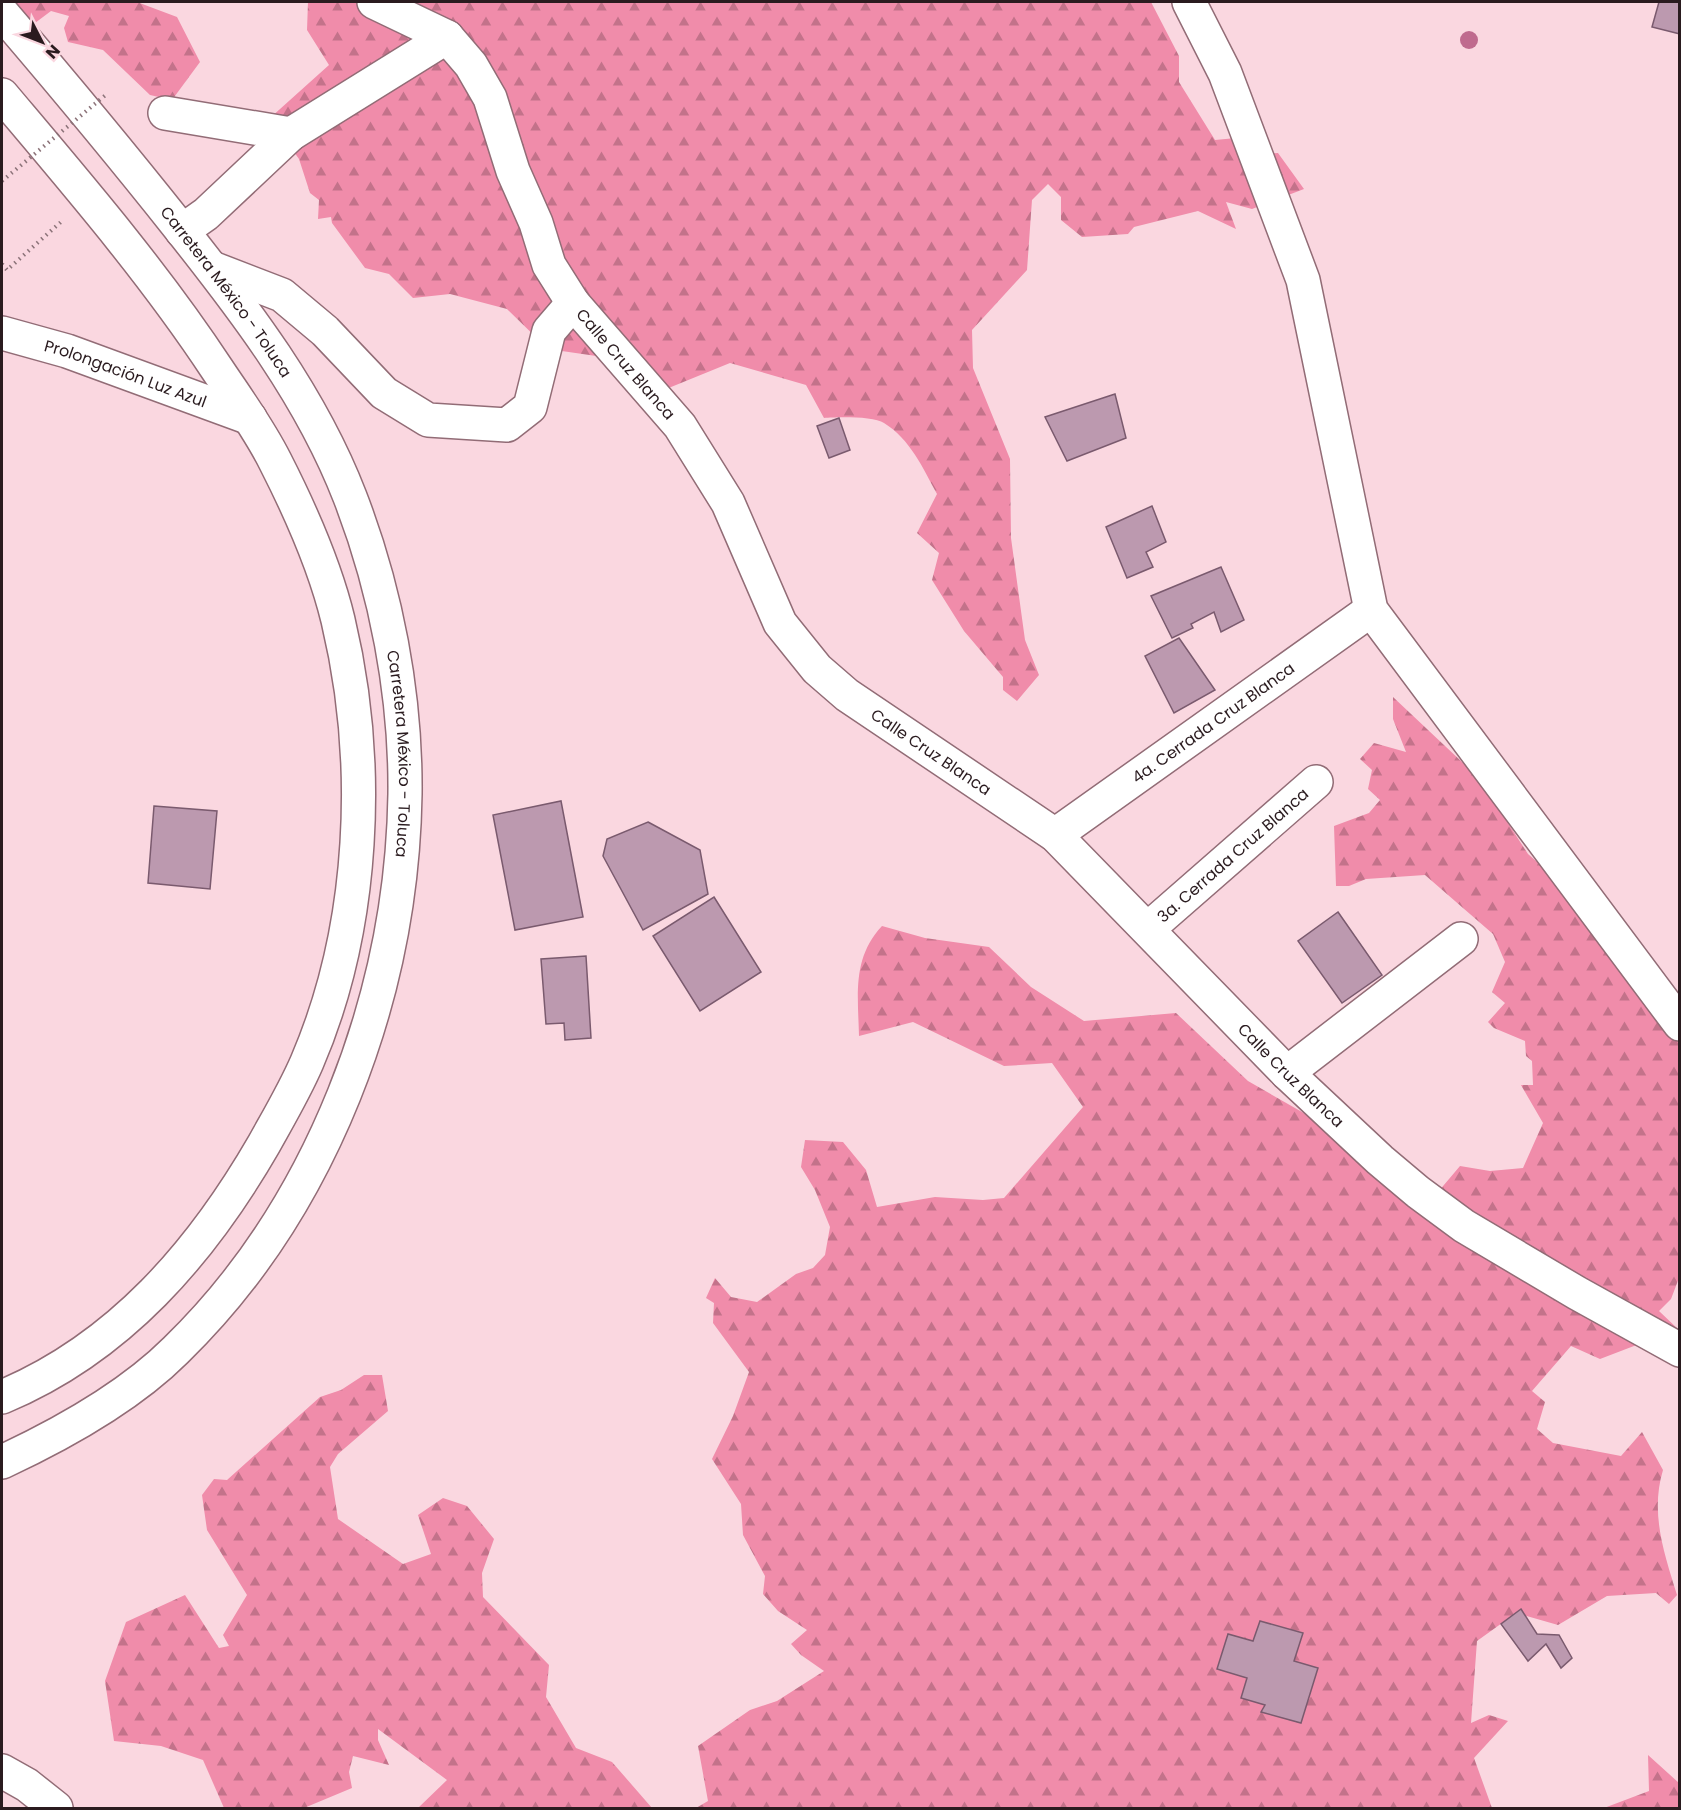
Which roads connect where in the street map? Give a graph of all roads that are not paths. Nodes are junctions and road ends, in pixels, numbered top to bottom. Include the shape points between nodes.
1 (374, 2) edge
2 (1189, 2) edge
3 (2, 13) edge
4 (447, 37) junction
5 (2, 95) edge
6 (165, 113) dead end
7 (291, 134) junction
8 (182, 231) junction
9 (212, 268) junction
10 (573, 303) junction
11 (2, 333) edge
12 (250, 418) junction
13 (1371, 610) junction
14 (1316, 782) dead end
15 (1055, 835) junction
16 (1149, 928) junction
17 (1461, 939) dead end
18 (1680, 1024) edge
19 (1287, 1073) junction
20 (1680, 1350) edge
21 (2, 1397) edge
22 (2, 1462) edge
23 (2, 1771) edge
24 (56, 1809) edge

1 - 4 street, Calle Cruz Blanca
2 - 13 street via 1225,73 1303,280
3 - 8 street, Carretera México - Toluca
4 - 7 street
4 - 10 street, Calle Cruz Blanca via 471,65 490,98 549,265
5 - 12 street via 166,295
6 - 7 street
7 - 8 street via 206,214
8 - 9 street, Carretera México - Toluca
9 - 10 street via 282,295 325,331 384,393 428,420 507,425 530,407 549,331
9 - 22 street, Carretera México - Toluca via 297,391 350,496 374,574 390,635 405,791 401,861 390,939 362,1044 332,1122 282,1218 244,1273 173,1354 86,1419
10 - 15 street, Calle Cruz Blanca via 680,426 728,503 780,623 817,669 847,695
11 - 12 street, Prolongación Luz Azul via 67,351
12 - 21 street via 274,459 320,566 337,618 350,684 357,768 357,837 347,924 335,975 309,1059 293,1092 245,1178 196,1248 166,1282 91,1348 43,1379
13 - 15 street, 4a. Cerrada Cruz Blanca
13 - 18 street
14 - 16 street, 3a. Cerrada Cruz Blanca
15 - 16 street, Calle Cruz Blanca
16 - 19 street, Calle Cruz Blanca
17 - 19 street
19 - 20 street, Calle Cruz Blanca via 1380,1160 1464,1226
23 - 24 street

